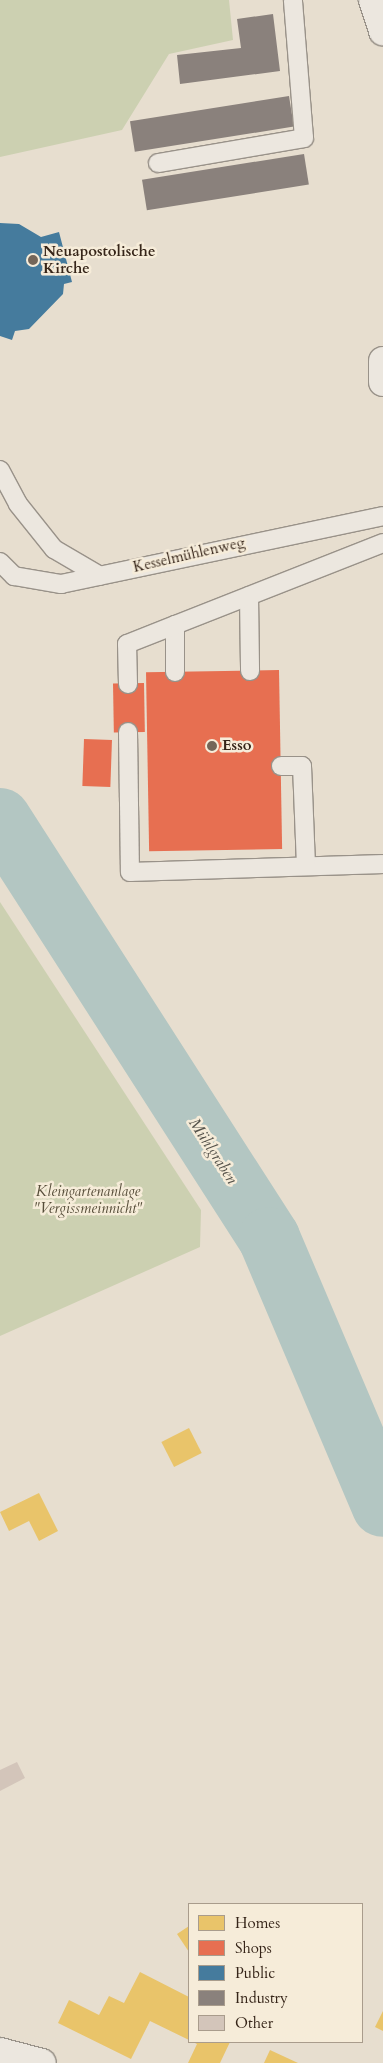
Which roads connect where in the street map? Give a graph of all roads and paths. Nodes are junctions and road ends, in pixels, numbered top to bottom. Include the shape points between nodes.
1 (293, 0) edge
2 (373, 0) edge
3 (383, 31) edge
4 (158, 163) dead end
5 (383, 361) edge
6 (383, 382) edge
7 (0, 470) edge
8 (383, 516) edge
9 (383, 543) edge
10 (0, 562) edge
11 (100, 576) junction
12 (248, 596) junction
13 (175, 625) junction
14 (250, 671) dead end
15 (175, 672) dead end
16 (128, 684) dead end
17 (128, 732) dead end
18 (282, 766) dead end
19 (383, 864) edge
20 (306, 865) junction
21 (0, 2052) edge
22 (42, 2063) edge

1 - 4 lane via 304,138
2 - 3 main road
5 - 6 main road
7 - 11 lane via 18,504 54,549
8 - 11 lane, Kesselmühlenweg
9 - 12 lane
10 - 11 lane, Kesselmühlenweg via 14,576 61,584
12 - 13 lane
12 - 14 lane
13 - 15 lane
13 - 16 lane via 127,644
17 - 20 lane via 130,872
18 - 20 lane via 302,766
19 - 20 lane
21 - 22 main road

